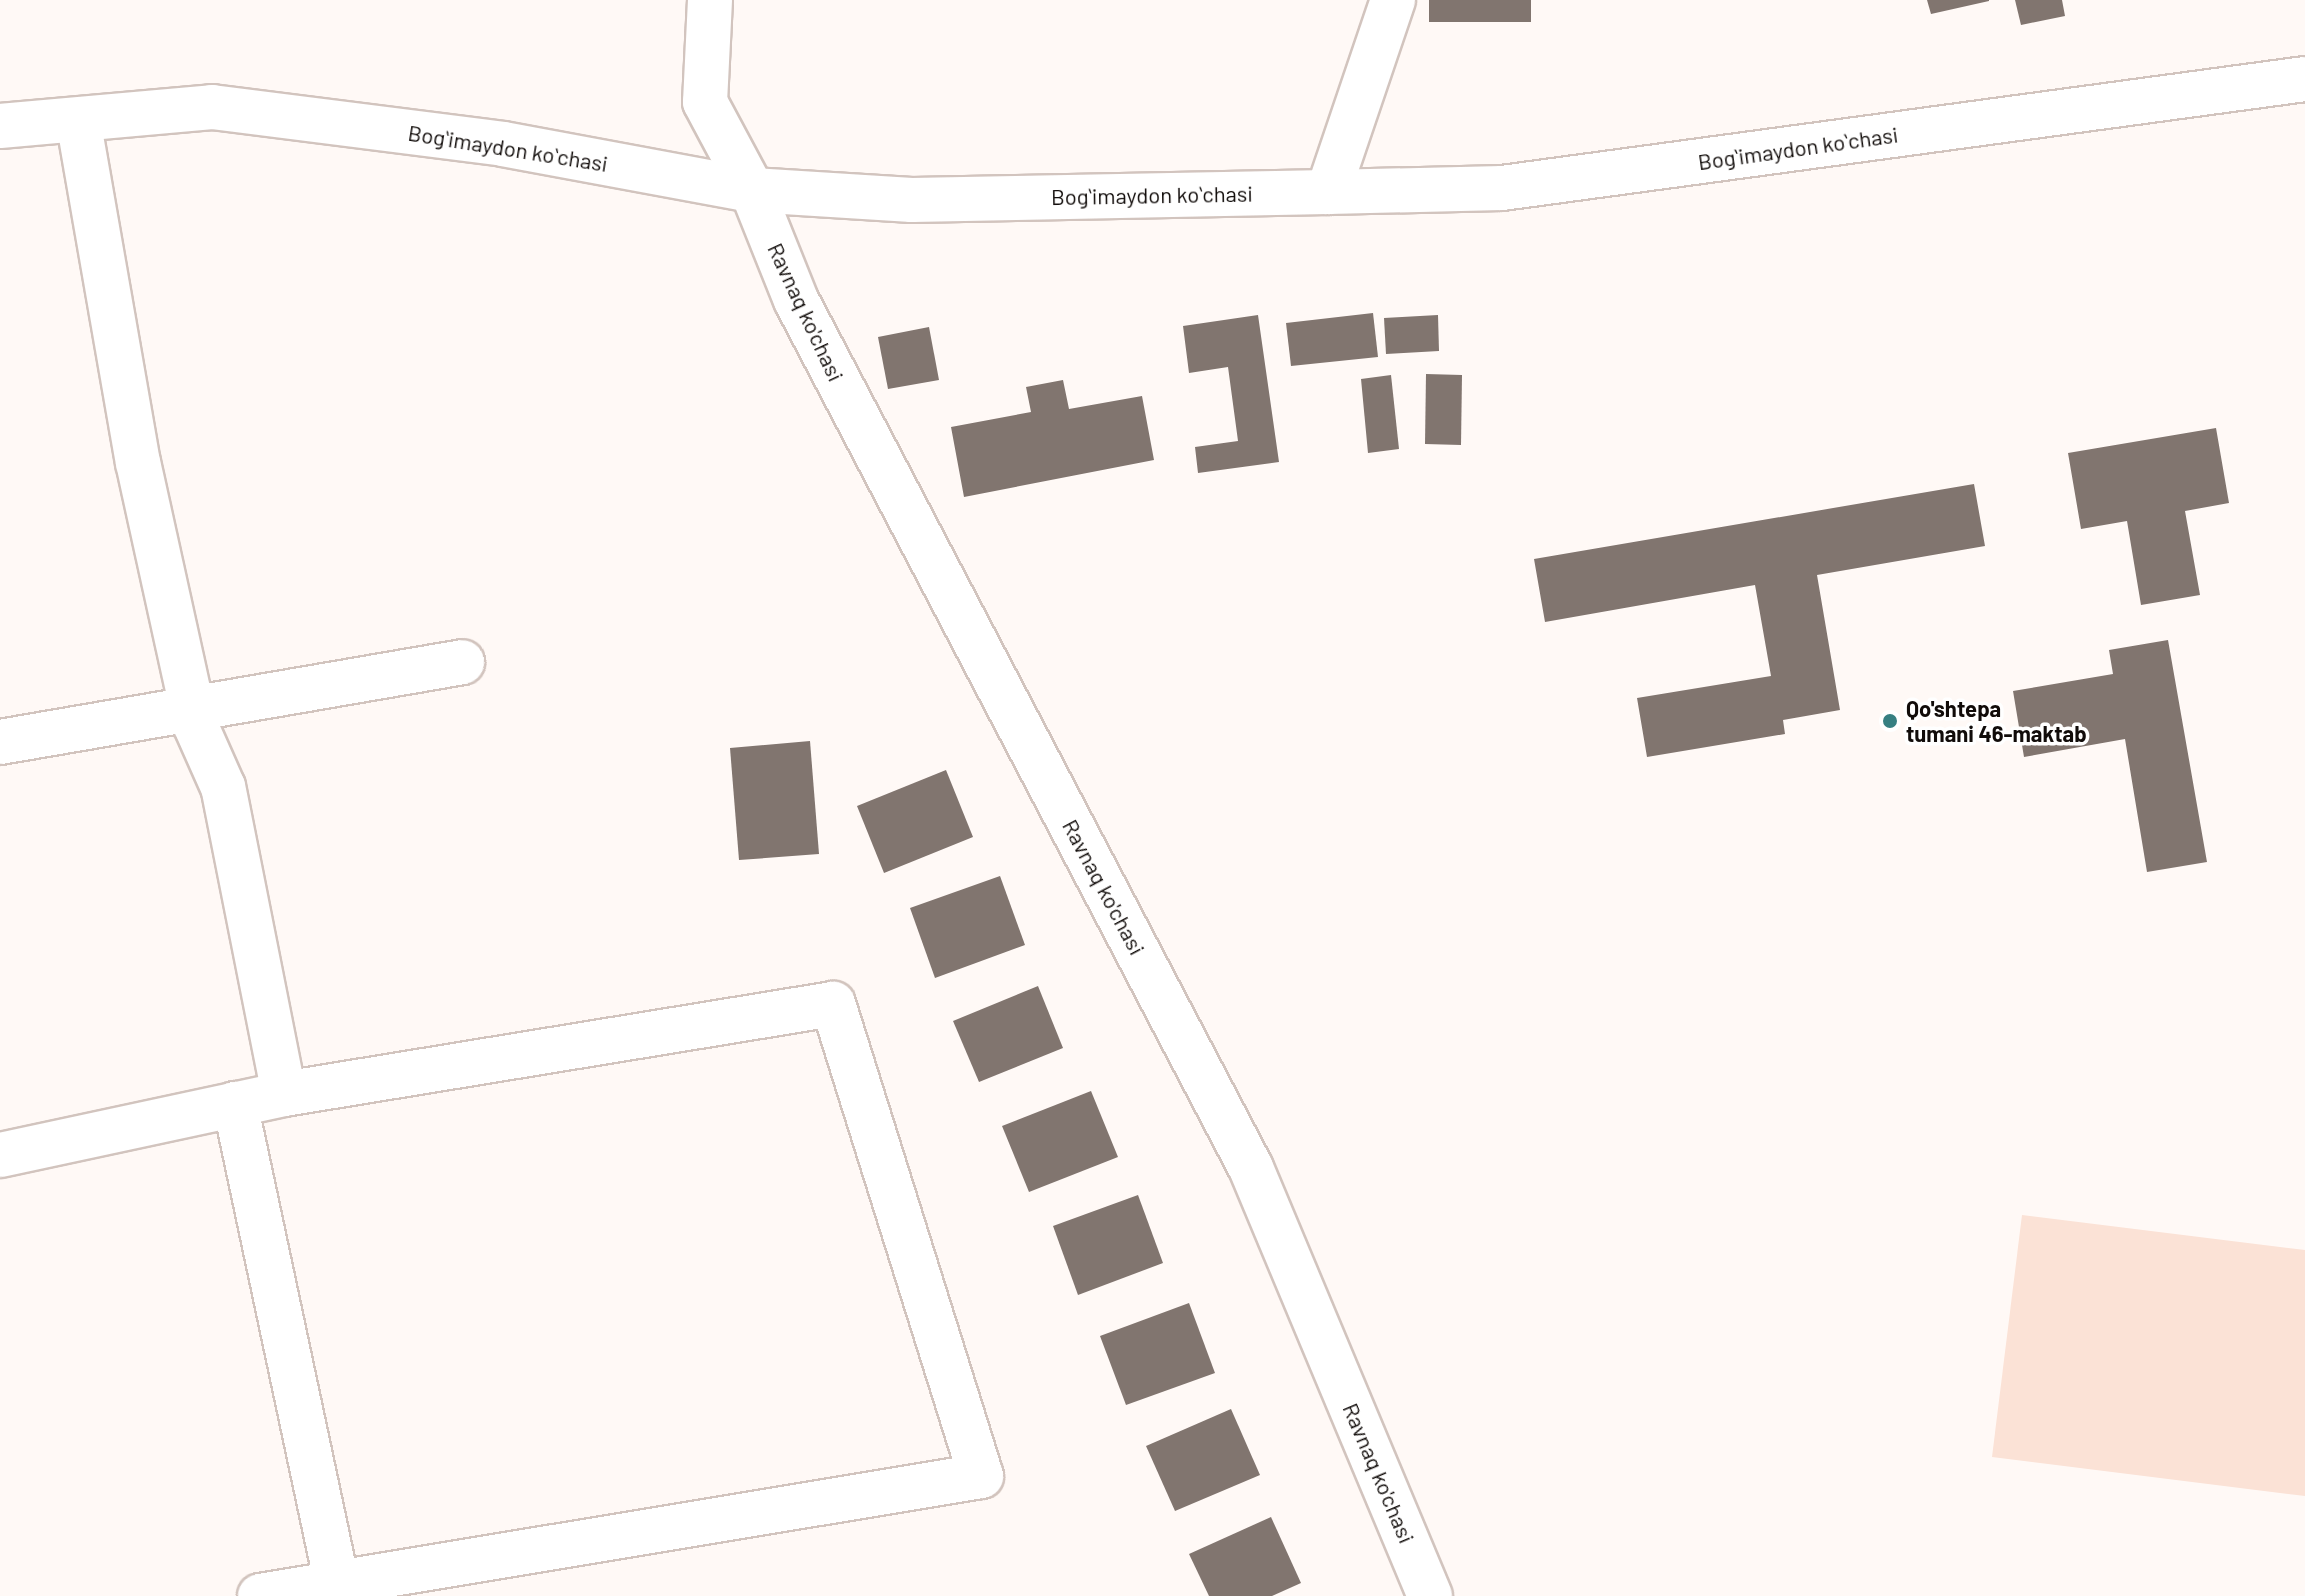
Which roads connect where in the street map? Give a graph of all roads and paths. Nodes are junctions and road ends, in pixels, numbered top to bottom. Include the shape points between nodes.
1 (710, 0) edge
2 (1393, 0) edge
3 (2305, 79) edge
4 (78, 120) junction
5 (0, 126) edge
6 (752, 190) junction
7 (1328, 192) junction
8 (462, 662) dead end
9 (192, 706) junction
10 (0, 742) edge
11 (284, 1094) junction
12 (235, 1104) junction
13 (0, 1155) edge
14 (337, 1584) junction
15 (260, 1596) edge
16 (1430, 1596) edge

1 - 6 street, Ravnaq ko'chasi via 705,102
2 - 7 street
3 - 7 street, Bogʻimaydon koʻchasi via 1502,188
4 - 5 street, Bogʻimaydon koʻchasi
4 - 6 street, Bogʻimaydon koʻchasi via 212,107 503,144
4 - 9 street via 138,463
6 - 7 street, Bogʻimaydon koʻchasi via 912,200
6 - 16 street, Ravnaq ko'chasi via 796,300 1251,1168
8 - 9 street
9 - 10 street
9 - 11 street via 223,787
11 - 12 street
11 - 14 street via 833,1004 981,1476
12 - 13 street
12 - 14 street
14 - 15 street

